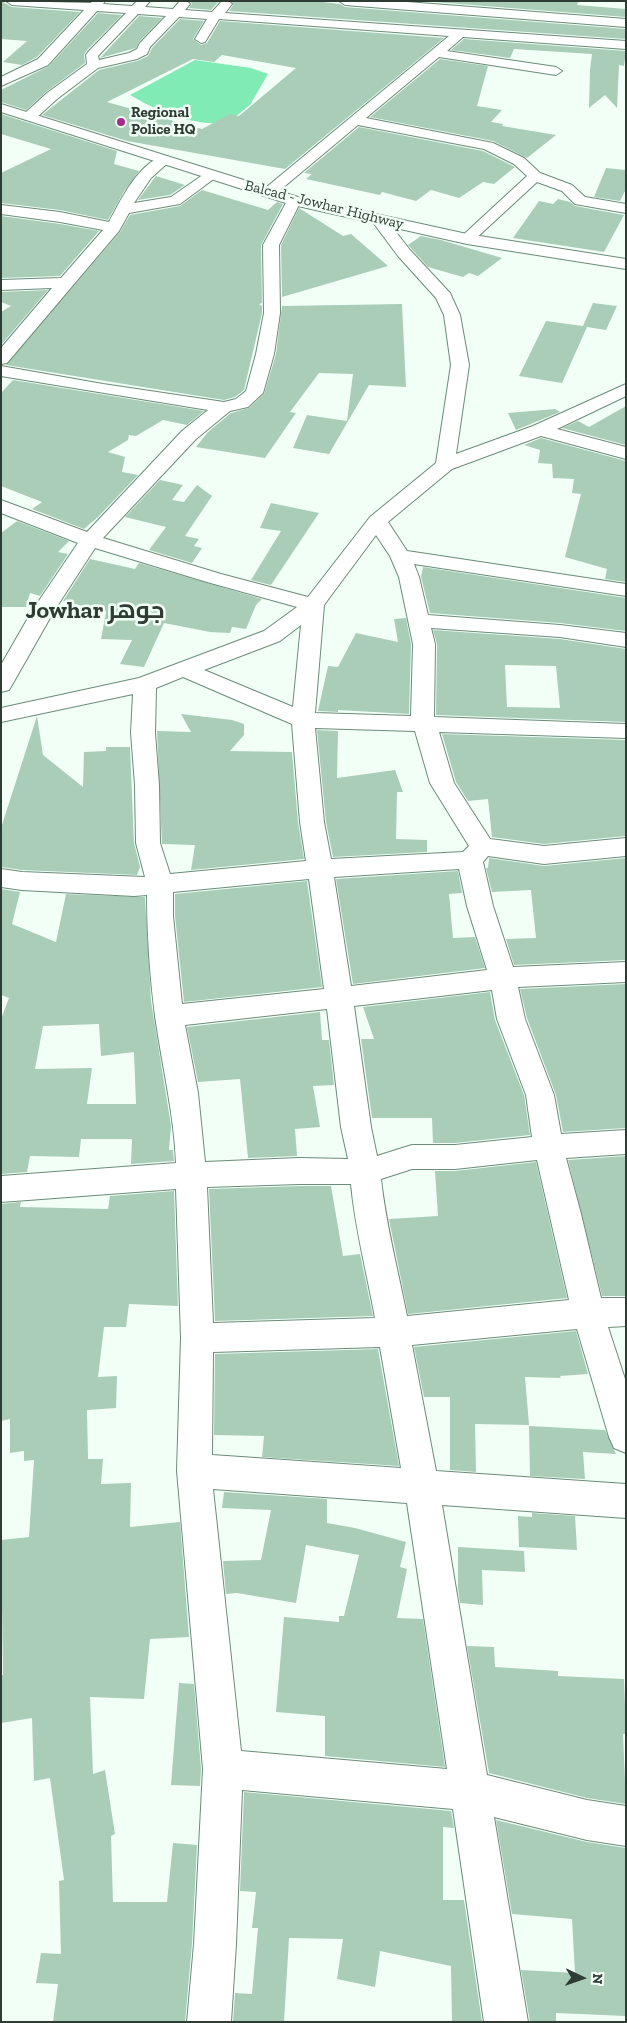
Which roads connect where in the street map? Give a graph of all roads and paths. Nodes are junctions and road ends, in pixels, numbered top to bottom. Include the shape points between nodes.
1 (12, 1) edge
2 (186, 1) edge
3 (230, 1) edge
4 (346, 1) edge
5 (538, 1) edge
6 (362, 2) edge
7 (52, 3) edge
8 (96, 4) edge
9 (407, 4) edge
10 (582, 4) dead end
11 (450, 5) edge
12 (139, 6) edge
13 (271, 7) dead end
14 (493, 7) edge
15 (623, 7) dead end
16 (314, 8) dead end
17 (176, 13) junction
18 (215, 16) junction
19 (535, 16) junction
20 (261, 19) junction
21 (578, 19) junction
22 (303, 22) junction
23 (623, 22) edge
24 (344, 25) junction
25 (391, 28) junction
26 (436, 31) junction
27 (460, 33) junction
28 (482, 35) junction
29 (523, 38) junction
30 (201, 39) dead end
31 (570, 41) junction
32 (610, 44) junction
33 (626, 45) edge
34 (436, 53) junction
35 (94, 65) junction
36 (556, 71) dead end
37 (1, 82) edge
38 (1, 108) edge
39 (30, 116) junction
40 (356, 120) junction
41 (164, 160) junction
42 (212, 175) junction
43 (535, 176) junction
44 (268, 193) junction
45 (294, 201) junction
46 (1, 208) edge
47 (124, 209) junction
48 (626, 209) edge
49 (380, 221) junction
50 (114, 228) junction
51 (468, 239) junction
52 (626, 264) edge
53 (67, 283) junction
54 (1, 285) edge
55 (1, 359) edge
56 (1, 371) edge
57 (626, 389) edge
58 (224, 408) junction
59 (540, 430) junction
60 (626, 453) edge
61 (445, 465) junction
62 (1, 506) edge
63 (377, 521) junction
64 (90, 540) junction
65 (400, 556) junction
66 (626, 590) edge
67 (313, 605) junction
68 (420, 621) junction
69 (626, 640) edge
70 (185, 670) junction
71 (146, 684) junction
72 (1, 685) edge
73 (1, 715) edge
74 (303, 720) junction
75 (424, 723) junction
76 (626, 731) edge
77 (626, 847) edge
78 (476, 854) junction
79 (320, 869) junction
80 (1, 878) edge
81 (160, 885) junction
82 (626, 972) edge
83 (503, 978) junction
84 (340, 997) junction
85 (169, 1016) junction
86 (626, 1142) edge
87 (548, 1147) junction
88 (365, 1172) junction
89 (190, 1175) junction
90 (1, 1189) edge
91 (626, 1312) edge
92 (588, 1313) junction
93 (393, 1332) junction
94 (197, 1338) junction
95 (626, 1437) edge
96 (194, 1470) junction
97 (422, 1487) junction
98 (626, 1501) edge
99 (223, 1769) junction
100 (471, 1791) junction
101 (626, 1826) edge
102 (209, 2022) edge
103 (506, 2022) edge

1 - 7 street
2 - 17 street
3 - 18 street
4 - 6 street
5 - 19 street
6 - 9 street
6 - 24 street
7 - 8 street
8 - 12 street
8 - 37 street via 43,62
9 - 11 street
9 - 25 street
10 - 21 street
11 - 14 street
11 - 26 street
12 - 17 street
12 - 35 street via 92,55
13 - 20 street
14 - 19 street
14 - 28 street
15 - 23 street
16 - 22 street
17 - 18 street
17 - 35 street via 144,46 143,51
18 - 20 street
18 - 30 street
19 - 21 street
19 - 29 street
20 - 22 street
21 - 23 street
21 - 31 street
22 - 24 street
23 - 32 street
24 - 25 street
25 - 26 street
26 - 27 street
27 - 28 street
27 - 34 street
28 - 29 street
29 - 31 street
31 - 32 street
32 - 33 street
34 - 36 street
34 - 40 street
35 - 39 street
38 - 39 street, Balcad - Jowhar Highway
39 - 41 street, Balcad - Jowhar Highway
40 - 43 street via 488,146 518,161
40 - 44 street
41 - 42 street, Balcad - Jowhar Highway
41 - 47 street via 146,175
42 - 44 street, Balcad - Jowhar Highway
42 - 47 street via 175,201
43 - 48 street via 567,188 580,200
43 - 51 street
44 - 45 street, Balcad - Jowhar Highway
45 - 49 street, Balcad - Jowhar Highway
45 - 58 street via 271,245 272,314 266,354 254,393 242,402
46 - 50 street
47 - 50 street
49 - 51 street, Balcad - Jowhar Highway
49 - 61 street via 404,253 444,296 452,315 460,365
50 - 53 street
51 - 52 street, Balcad - Jowhar Highway
53 - 54 street
53 - 55 street
56 - 58 street
57 - 59 street
58 - 64 street via 189,435
59 - 60 street
59 - 61 street
61 - 63 street
62 - 64 street
63 - 65 street
63 - 67 street
64 - 67 street
64 - 72 street via 43,611
65 - 66 street
65 - 68 street via 410,576
67 - 70 street via 272,636
67 - 74 street
68 - 69 street via 560,630
68 - 75 street via 424,644 421,705
70 - 71 street
70 - 74 street
71 - 73 street
71 - 81 street via 143,733 148,785 148,843
74 - 75 street
74 - 79 street via 312,822
75 - 76 street
75 - 78 street via 442,783
77 - 78 street via 544,855
78 - 79 street
78 - 83 street via 480,906
79 - 81 street
79 - 84 street
80 - 81 street via 134,887
81 - 85 street
82 - 83 street
83 - 84 street
83 - 87 street via 511,1019 540,1095
84 - 85 street
84 - 88 street via 356,1127
85 - 89 street via 184,1092
86 - 87 street
87 - 88 street via 454,1157 412,1157
87 - 92 street
88 - 89 street
88 - 93 street via 369,1214
89 - 90 street
89 - 94 street
91 - 92 street
92 - 93 street
92 - 95 street
93 - 94 street
93 - 97 street
94 - 96 street
96 - 97 street
96 - 99 street
97 - 98 street
97 - 100 street
99 - 100 street
99 - 102 street
100 - 101 street via 587,1820
100 - 103 street

